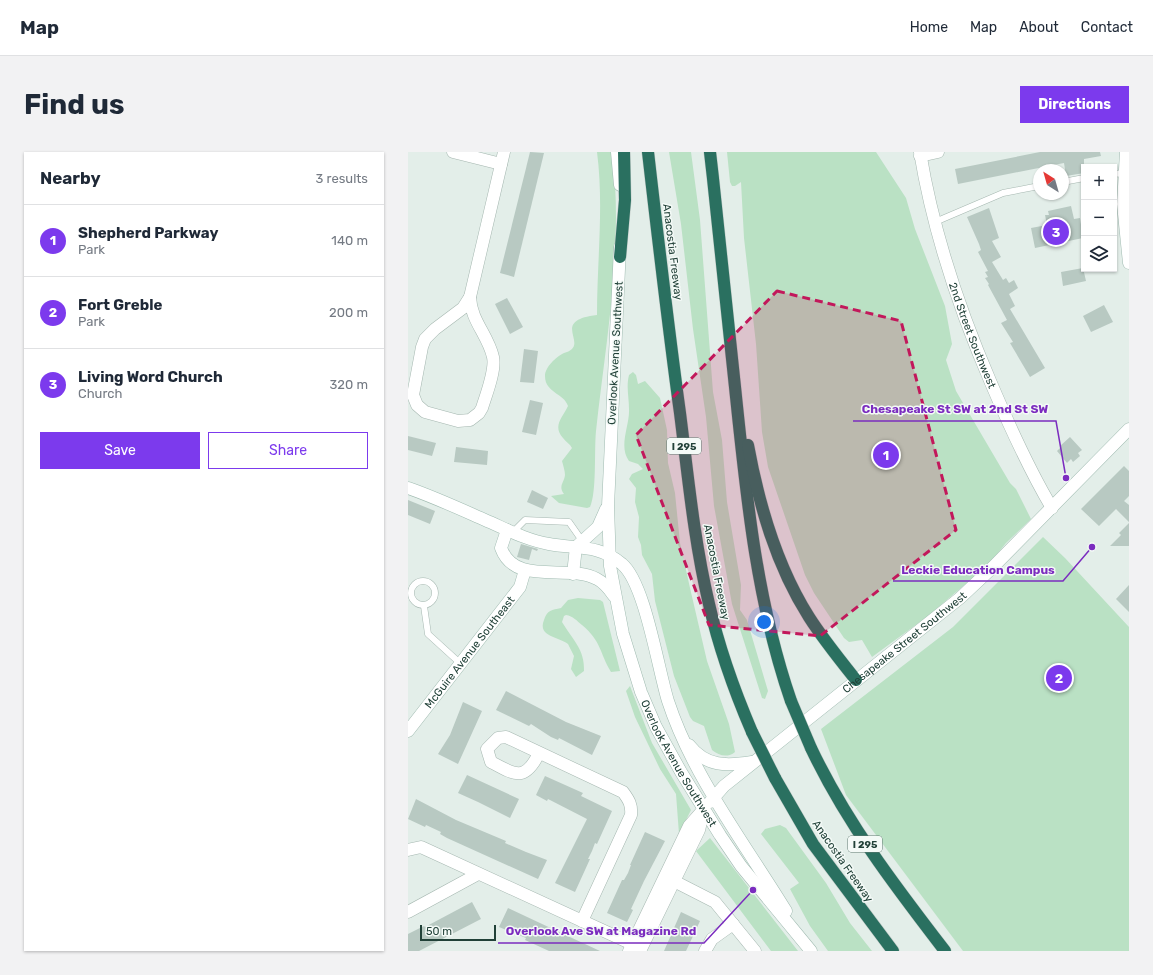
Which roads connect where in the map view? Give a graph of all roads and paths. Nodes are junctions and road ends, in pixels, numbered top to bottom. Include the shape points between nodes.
1 (453, 152) edge
2 (504, 152) edge
3 (616, 152) edge
4 (624, 152) edge
5 (648, 152) edge
6 (710, 152) edge
7 (938, 152) edge
8 (1126, 152) edge
9 (920, 154) edge
10 (502, 164) junction
11 (1119, 174) edge
12 (1081, 179) edge
13 (1069, 181) edge
14 (1033, 187) edge
15 (935, 222) junction
16 (1127, 230) edge
17 (620, 257) junction
18 (1129, 263) edge
19 (470, 297) junction
20 (729, 329) junction
21 (1129, 429) edge
22 (408, 488) edge
23 (608, 506) junction
24 (1052, 508) junction
25 (510, 531) junction
26 (579, 544) junction
27 (609, 555) junction
28 (525, 570) junction
29 (573, 574) junction
30 (615, 597) junction
31 (424, 606) junction
32 (461, 664) junction
33 (856, 680) junction
34 (408, 731) edge
35 (679, 731) junction
36 (539, 753) dead end
37 (753, 762) junction
38 (714, 796) junction
39 (704, 809) junction
40 (408, 850) edge
41 (478, 874) junction
42 (669, 878) junction
43 (408, 912) edge
44 (582, 921) junction
45 (733, 924) junction
46 (635, 948) edge
47 (809, 948) edge
48 (705, 951) edge
49 (754, 951) edge
50 (894, 951) edge
51 (945, 951) edge

1 - 10 street
2 - 10 street
3 - 17 street, Overlook Avenue Southwest via 620,191
4 - 17 highway via 625,200
5 - 50 highway, Anacostia Freeway / I 295, bridge via 702,571 723,657 752,732 813,844
6 - 20 highway, I 295
7 - 9 street
8 - 11 street
9 - 15 street, 2nd Street Southwest
10 - 19 street
11 - 16 street
12 - 13 lane
14 - 15 lane via 1003,193
15 - 24 street, 2nd Street Southwest via 959,300 984,367 1019,447
16 - 18 street
17 - 23 street, Overlook Avenue Southwest
19 - 19 street via 463,308 434,328 425,339 412,389 417,405 425,412 458,421 470,420 479,413 494,366 492,355 471,311
20 - 33 highway via 750,455 776,551 808,616
20 - 51 highway, I 295, bridge via 756,561 770,632 791,701 836,798 867,847
21 - 24 street, Chesapeake Street Southwest
22 - 25 street
23 - 26 street via 598,527
23 - 27 street, Overlook Avenue Southwest
24 - 33 street, Chesapeake Street Southwest via 960,598
25 - 26 street via 540,542
25 - 26 lane via 525,520 568,522
25 - 28 street via 501,548 504,557
26 - 27 street
26 - 29 street
27 - 30 street, Overlook Avenue Southwest
27 - 35 street, Overlook Avenue Southwest via 626,567 638,588 667,699
28 - 29 street
28 - 32 street, McGuire Avenue Southeast via 520,587
29 - 30 street via 597,579 606,585
30 - 39 street, Overlook Avenue Southwest via 627,649 643,697 672,758
31 - 31 lane via 413,602 410,594 415,583 422,581 432,585 435,595 432,602
31 - 32 lane via 428,634
32 - 34 street, McGuire Avenue Southeast
33 - 37 street, Chesapeake Street Southwest
35 - 37 street via 695,752 714,764 729,766
35 - 38 street, Overlook Avenue Southwest via 690,757
36 - 44 street via 623,792 632,806 631,815
37 - 38 street, Chesapeake Street Southwest
38 - 39 street, Chesapeake Street Southwest
38 - 47 street, Overlook Avenue Southwest
39 - 42 street, Chesapeake Street Southwest via 690,824
39 - 47 street, Overlook Avenue Southwest via 741,866
40 - 41 street via 421,847
41 - 43 street
41 - 44 street
42 - 45 street via 715,902
42 - 46 street, Chesapeake Street Southwest
44 - 46 street
45 - 48 street via 712,939
45 - 49 street

